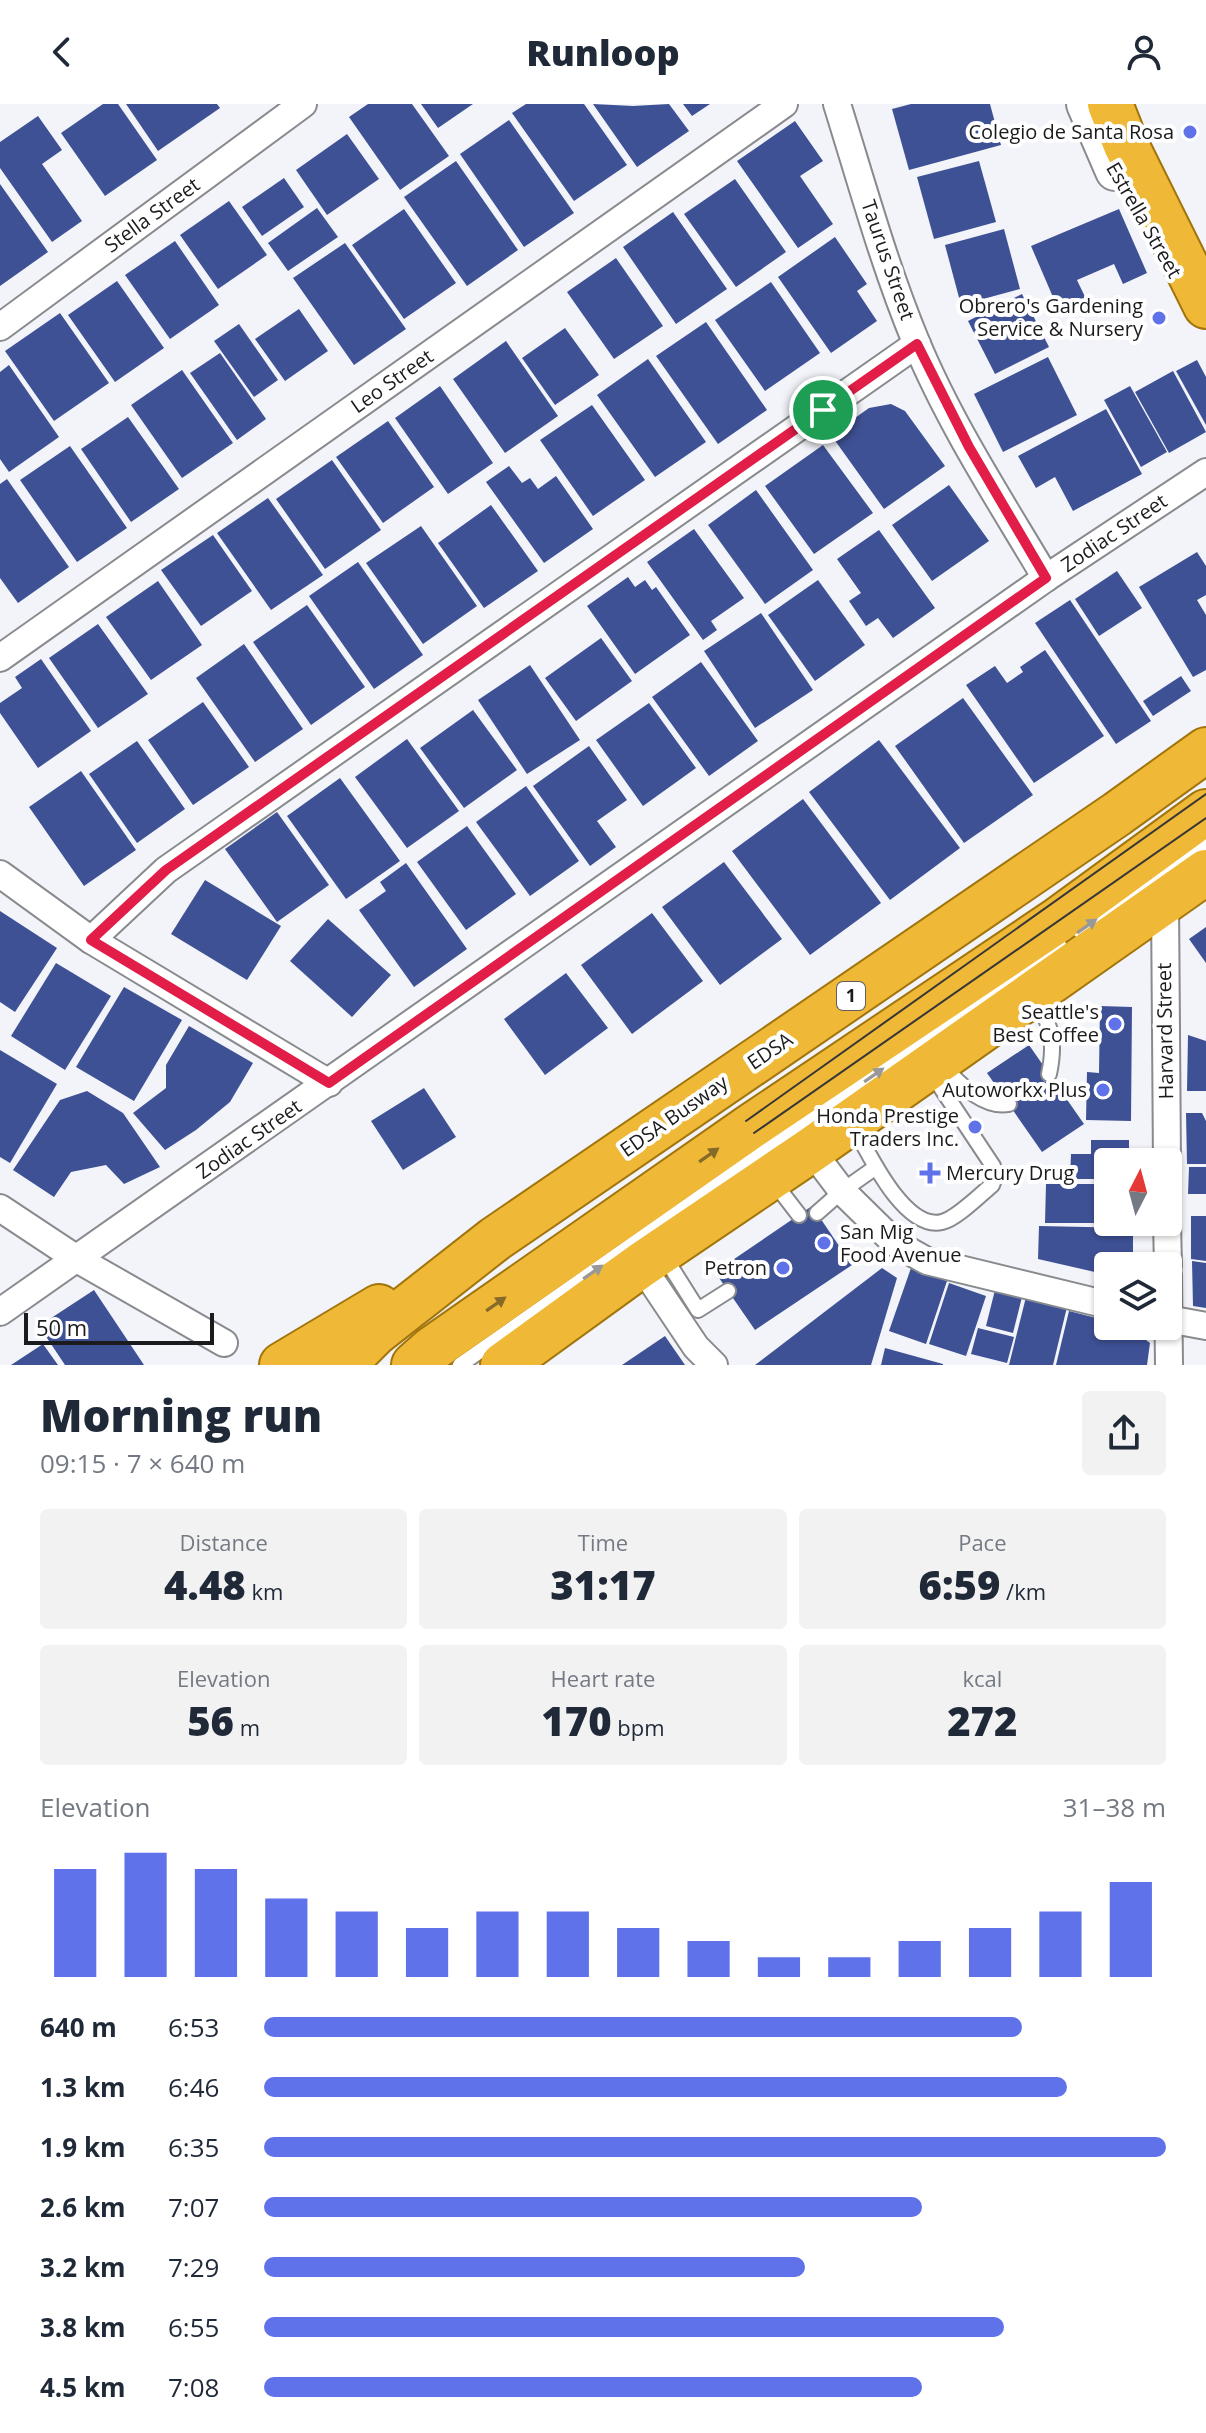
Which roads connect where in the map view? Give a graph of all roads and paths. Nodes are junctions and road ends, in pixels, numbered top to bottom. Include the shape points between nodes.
1 (303, 104) edge
2 (784, 104) edge
3 (837, 104) edge
4 (1086, 104) edge
5 (1110, 104) edge
6 (1133, 104) edge
7 (1206, 268) edge
8 (1206, 306) edge
9 (0, 327) edge
10 (1206, 334) edge
11 (917, 344) junction
12 (1206, 472) edge
13 (1046, 578) junction
14 (0, 658) edge
15 (1206, 750) edge
16 (1206, 812) edge
17 (1206, 843) edge
18 (1206, 872) edge
19 (0, 874) edge
20 (1165, 901) junction
21 (91, 940) junction
22 (1034, 993) junction
23 (933, 1064) junction
24 (1049, 1074) dead end
25 (329, 1083) junction
26 (1009, 1104) dead end
27 (851, 1122) junction
28 (1167, 1148) edge
29 (811, 1150) junction
30 (876, 1167) junction
31 (770, 1178) junction
32 (842, 1191) junction
33 (0, 1208) edge
34 (817, 1213) dead end
35 (799, 1215) dead end
36 (495, 1239) junction
37 (77, 1259) junction
38 (651, 1259) junction
39 (728, 1291) dead end
40 (1094, 1302) edge
41 (0, 1312) edge
42 (688, 1316) junction
43 (1182, 1322) edge
44 (1206, 1326) edge
45 (1168, 1340) edge
46 (224, 1343) dead end
47 (435, 1360) edge
48 (282, 1365) edge
49 (343, 1365) edge
50 (503, 1365) edge
51 (714, 1365) edge
52 (1169, 1365) edge

1 - 9 street, Stella Street
2 - 14 street, Leo Street
3 - 11 street, Taurus Street
4 - 10 main road, Estrella Street via 1139,220 1173,266
5 - 8 highway
6 - 7 main road, Estrella Street
11 - 13 street, Taurus Street via 969,447
11 - 21 street via 166,870
12 - 13 street, Zodiac Street
13 - 25 street, Zodiac Street
15 - 36 highway, EDSA / 1
47 -> 16 highway via 750,1127 1046,928
47 -> 17 lane
18 - 20 highway
19 - 21 street
20 - 22 highway
20 - 28 street, Harvard Street
21 - 25 street
22 - 23 highway
22 - 24 lane via 1051,1029
23 - 26 lane via 976,1096
23 - 27 highway
23 - 30 lane via 993,1166 992,1185 945,1222 933,1223 897,1199
25 - 37 street, Zodiac Street
27 - 29 highway
27 - 30 lane
29 - 31 highway
29 - 32 street
30 - 32 lane
31 - 35 lane
31 - 38 highway
32 - 34 lane
32 - 40 street via 895,1243 927,1261
33 - 37 street
36 - 48 highway, 1
36 - 49 highway, EDSA / 1 via 375,1333
37 - 41 street, Zodiac Street
37 - 46 street
38 - 42 street
38 - 50 highway
39 - 42 lane
42 - 51 street via 705,1359
43 - 44 street
45 - 52 street

